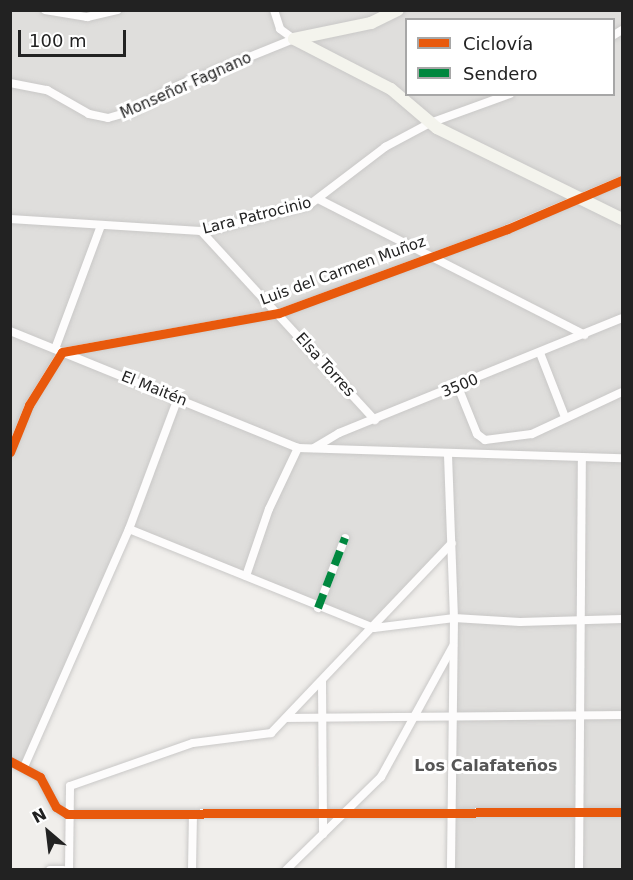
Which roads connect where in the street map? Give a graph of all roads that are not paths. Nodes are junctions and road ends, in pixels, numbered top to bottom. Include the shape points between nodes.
1 (45, 10) edge
2 (117, 10) edge
3 (285, 10) edge
4 (398, 10) edge
5 (275, 15) edge
6 (294, 39) junction
7 (10, 83) edge
8 (504, 96) edge
9 (430, 123) junction
10 (622, 180) edge
11 (581, 199) junction
12 (320, 200) junction
13 (10, 219) edge
14 (622, 219) edge
15 (101, 225) junction
16 (201, 231) junction
17 (428, 256) junction
18 (279, 313) junction
19 (622, 318) edge
20 (10, 331) edge
21 (585, 335) junction
22 (59, 351) junction
23 (540, 353) junction
24 (458, 387) junction
25 (622, 392) edge
26 (178, 398) junction
27 (565, 417) junction
28 (375, 420) junction
29 (522, 437) junction
30 (298, 448) junction
31 (314, 448) junction
32 (10, 452) edge
33 (448, 455) junction
34 (522, 455) junction
35 (582, 458) junction
36 (622, 458) edge
37 (129, 529) junction
38 (345, 538) dead end
39 (452, 543) junction
40 (246, 576) junction
41 (318, 608) junction
42 (454, 618) junction
43 (622, 619) edge
44 (580, 620) junction
45 (374, 628) junction
46 (453, 645) junction
47 (322, 681) junction
48 (452, 715) junction
49 (622, 715) edge
50 (415, 716) junction
51 (579, 716) junction
52 (323, 717) junction
53 (287, 718) junction
54 (10, 761) edge
55 (24, 767) junction
56 (579, 812) junction
57 (622, 812) edge
58 (323, 813) junction
59 (344, 813) junction
60 (452, 813) junction
61 (69, 814) junction
62 (193, 814) junction
63 (323, 834) junction
64 (50, 870) edge
65 (63, 870) edge
66 (69, 870) edge
67 (192, 870) edge
68 (286, 870) edge
69 (451, 870) edge
70 (579, 870) edge

1 - 2 street via 87,16
3 - 5 street
4 - 6 street, Monseñor Fagnano via 370,23
5 - 6 street via 280,29
6 - 7 street, Monseñor Fagnano via 175,87 133,111 108,118 89,114 47,90
6 - 9 street via 391,89
8 - 9 street, Lara Patrocinio
9 - 11 street
9 - 12 street, Lara Patrocinio via 373,154
10 - 11 street, Luis del Carmen Muñoz
11 - 14 street
11 - 17 street, Luis del Carmen Muñoz
12 - 16 street, Lara Patrocinio
12 - 17 street
13 - 15 street, Lara Patrocinio
15 - 16 street, Lara Patrocinio
15 - 22 street
16 - 18 street, Elsa Torres
17 - 18 street, Luis del Carmen Muñoz
17 - 21 street
18 - 22 street, Luis del Carmen Muñoz
18 - 28 street, Elsa Torres
19 - 21 street, 3500
20 - 22 street, El Maitén
21 - 23 street, 3500
22 - 26 street, El Maitén
22 - 32 street via 29,405
23 - 24 street, 3500
23 - 27 street
24 - 28 street, 3500
24 - 29 street via 479,438
25 - 27 street
26 - 30 street, El Maitén
26 - 37 street
27 - 29 street
28 - 31 street, 3500 via 328,438
29 - 34 street
30 - 31 street, 3500
30 - 40 street via 269,509
31 - 33 street
33 - 34 street
33 - 39 street
34 - 35 street
35 - 36 street
35 - 44 street
37 - 40 street
37 - 55 street
38 - 41 street
39 - 42 street
39 - 45 street
40 - 41 street
41 - 45 street
42 - 44 street
42 - 45 street
42 - 46 street
43 - 44 street
44 - 51 street
45 - 47 street
46 - 48 street
46 - 50 street
47 - 52 street
47 - 53 street
48 - 50 street
48 - 51 street
48 - 60 street
49 - 51 street
50 - 52 street
50 - 59 street via 381,777
51 - 56 street
52 - 53 street
52 - 58 street
53 - 61 street via 264,736 193,743 73,784 69,790
54 - 55 street
55 - 61 street via 40,777 57,807
56 - 57 street
56 - 60 street
56 - 70 street
58 - 59 street
58 - 62 street
58 - 63 street
59 - 60 street
59 - 63 street
60 - 69 street
61 - 62 street
61 - 66 street
62 - 67 street
63 - 68 street
64 - 65 street

